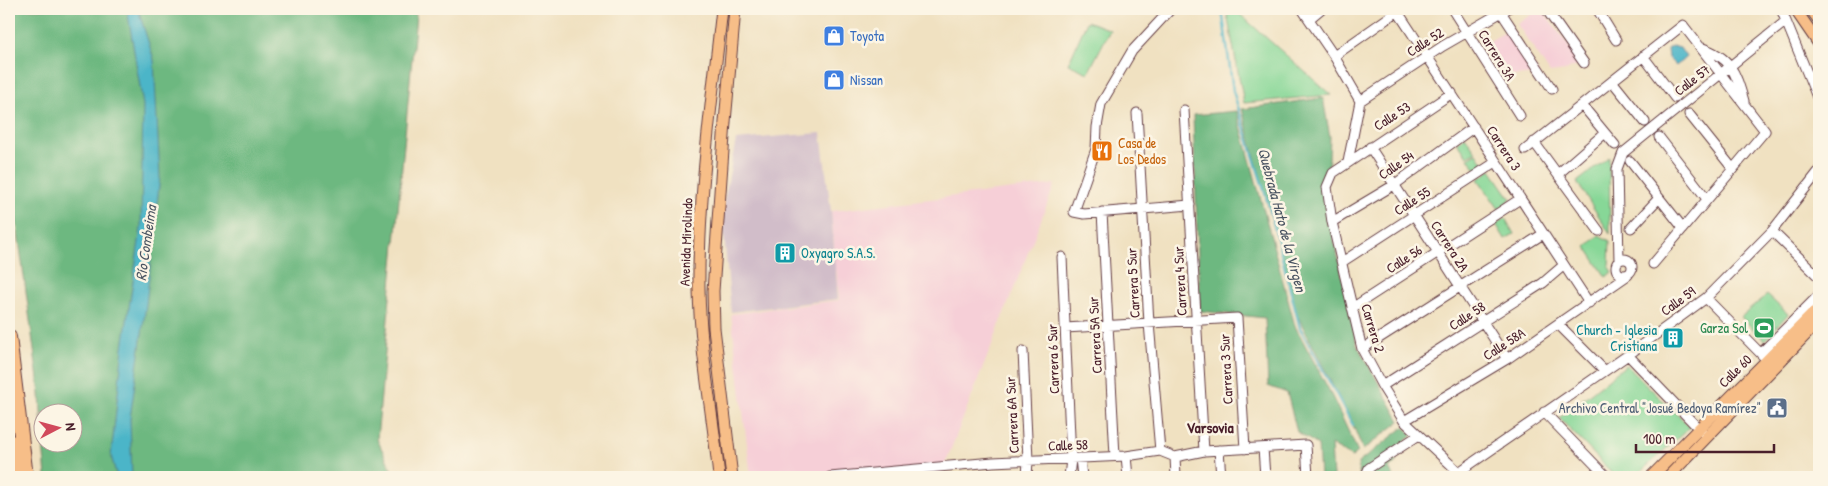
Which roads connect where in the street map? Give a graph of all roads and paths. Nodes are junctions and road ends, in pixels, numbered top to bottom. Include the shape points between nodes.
1 (722, 9) edge
2 (735, 9) edge
3 (1171, 9) edge
4 (1302, 9) edge
5 (1321, 9) edge
6 (1452, 9) edge
7 (1546, 9) edge
8 (1597, 9) edge
9 (1782, 9) edge
10 (1795, 9) edge
11 (1811, 9) edge
12 (1397, 10) edge
13 (1503, 10) edge
14 (1309, 20) junction
15 (1819, 20) edge
16 (1786, 21) junction
17 (1466, 32) junction
18 (1616, 40) dead end
19 (1819, 44) edge
20 (1700, 47) junction
21 (1334, 56) junction
22 (1427, 56) junction
23 (1643, 56) junction
24 (1584, 63) dead end
25 (1730, 67) junction
26 (1722, 74) junction
27 (1612, 81) junction
28 (1552, 89) dead end
29 (1452, 93) junction
30 (1675, 98) dead end
31 (1360, 102) junction
32 (1819, 102) edge
33 (1582, 105) junction
34 (1745, 105) junction
35 (1184, 110) dead end
36 (1137, 113) dead end
37 (1689, 114) dead end
38 (1520, 116) dead end
39 (1645, 122) dead end
40 (1474, 127) junction
41 (1605, 133) junction
42 (1659, 137) dead end
43 (1534, 142) junction
44 (1615, 145) dead end
45 (1370, 147) junction
46 (1524, 150) dead end
47 (1630, 161) dead end
48 (1348, 162) junction
49 (1496, 162) junction
50 (1733, 169) junction
51 (1819, 172) edge
52 (1558, 174) junction
53 (1394, 185) junction
54 (1520, 198) junction
55 (1659, 198) junction
56 (1707, 199) junction
57 (1190, 205) junction
58 (1143, 209) junction
59 (1102, 212) junction
60 (1414, 216) junction
61 (1332, 222) junction
62 (1631, 228) dead end
63 (1683, 228) junction
64 (1599, 231) dead end
65 (1772, 231) junction
66 (1543, 234) junction
67 (1438, 253) junction
68 (1062, 257) dead end
69 (1624, 260) junction
70 (1342, 262) junction
71 (1653, 264) dead end
72 (1564, 265) junction
73 (1618, 273) junction
74 (1628, 275) junction
75 (1819, 277) edge
76 (1615, 284) junction
77 (1460, 288) junction
78 (1819, 295) edge
79 (1706, 298) junction
80 (1589, 303) junction
81 (1352, 308) junction
82 (1819, 308) edge
83 (1196, 320) junction
84 (1819, 321) edge
85 (1150, 323) junction
86 (1483, 323) junction
87 (1558, 324) junction
88 (1108, 325) junction
89 (1065, 328) junction
90 (9, 337) edge
91 (1362, 350) junction
92 (1022, 351) dead end
93 (1628, 355) junction
94 (1764, 357) junction
95 (1507, 359) junction
96 (1605, 371) junction
97 (1382, 386) junction
98 (1544, 412) junction
99 (1404, 421) junction
100 (1699, 428) junction
101 (1419, 435) junction
102 (1706, 438) junction
103 (9, 441) edge
104 (1263, 448) junction
105 (1245, 449) junction
106 (1219, 450) junction
107 (1160, 451) junction
108 (1204, 451) junction
109 (1115, 456) junction
110 (1126, 456) junction
111 (1076, 458) junction
112 (1175, 458) junction
113 (1028, 460) junction
114 (1460, 475) edge
115 (13, 477) edge
116 (26, 477) edge
117 (719, 477) edge
118 (732, 477) edge
119 (830, 477) edge
120 (1027, 477) edge
121 (1069, 477) edge
122 (1082, 477) edge
123 (1128, 477) edge
124 (1176, 477) edge
125 (1221, 477) edge
126 (1265, 477) edge
127 (1308, 477) edge
128 (1365, 477) edge
129 (1607, 477) edge
130 (1651, 477) edge
131 (1668, 477) edge

1 - 117 main road, Avenida Mirolindo via 705,164 699,288
2 - 118 main road via 713,292 714,328
3 - 59 street via 1132,51 1101,104 1096,149 1074,212
4 - 14 street
5 - 14 street
6 - 17 street, Carrera 3A
7 - 24 street
8 - 18 street
9 - 16 street
10 - 19 main road
11 - 15 main road
12 - 21 street
12 - 22 street, Carrera 3
13 - 17 street, Calle 52
13 - 28 street
14 - 21 street
16 - 25 street, Calle 57
16 - 32 street
17 - 22 street, Calle 52
17 - 38 street, Carrera 3A
20 - 23 street via 1682,25
20 - 25 street via 1724,57
20 - 26 street
21 - 31 street
22 - 29 street, Carrera 3
22 - 31 street, Calle 52
23 - 27 street
23 - 30 street
25 - 26 street, Calle 57
25 - 34 street
26 - 34 street
26 - 69 street, Calle 57 via 1623,152 1618,163 1620,236
27 - 33 street
27 - 39 street
29 - 40 street, Carrera 3
29 - 45 street, Calle 53
31 - 48 street
33 - 41 street
33 - 43 street
34 - 50 street via 1765,131
35 - 57 street, Carrera 4 Sur
36 - 58 street, Carrera 5 Sur
37 - 50 street
40 - 49 street, Carrera 3
40 - 53 street, Calle 54
41 - 44 street
41 - 52 street
42 - 56 street
43 - 46 street
43 - 52 street
45 - 48 street, Calle 53
45 - 53 street, Carrera 2A
47 - 55 street
48 - 61 street, Carrera 2 via 1332,173 1327,187
49 - 54 street, Carrera 3
49 - 60 street, Calle 55
50 - 56 street
51 - 65 street, Calle 59
52 - 64 street
53 - 60 street, Carrera 2A
53 - 61 street, Calle 54
54 - 66 street, Carrera 3
54 - 67 street, Calle 56
55 - 62 street
55 - 63 street
56 - 63 street
57 - 58 street
57 - 83 street, Carrera 4 Sur
58 - 59 street
58 - 85 street, Carrera 5 Sur
59 - 88 street, Carrera 5A Sur
60 - 67 street, Carrera 2A
60 - 70 street, Calle 55
61 - 70 street, Carrera 2
63 - 71 street
65 - 75 street
65 - 79 street, Calle 59
66 - 72 street, Carrera 3
66 - 77 street
67 - 77 street, Carrera 2A
67 - 81 street, Calle 56
68 - 89 street, Carrera 6 Sur
69 - 73 street via 1616,267
69 - 74 street via 1632,264
70 - 81 street, Carrera 2
72 - 80 street, Carrera 3
72 - 86 street, Calle 58
73 - 74 street
73 - 76 street
74 - 76 street, Calle 58A
76 - 80 street, Calle 58A
77 - 86 street, Carrera 2A
77 - 91 street
78 - 94 street, Calle 60
79 - 93 street, Calle 59
79 - 94 street
80 - 87 street, Calle 58A
81 - 91 street, Carrera 2
82 - 94 main road, Calle 60
83 - 85 street
83 - 105 street, Carrera 3 Sur via 1237,318
83 - 108 street, Carrera 4 Sur
84 - 102 main road, Calle 60
85 - 88 street
85 - 107 street, Carrera 5 Sur
86 - 95 street, Carrera 2A
86 - 97 street, Calle 58
87 - 95 street, Calle 58A
87 - 96 street
88 - 89 street
88 - 109 street, Carrera 5A Sur
89 - 111 street, Carrera 6 Sur
90 - 116 highway
91 - 97 street, Carrera 2
92 - 113 street, Carrera 6A Sur
93 - 96 street, Calle 59
93 - 100 street
94 - 100 main road, Calle 60
95 - 99 street, Calle 58A
96 - 98 street, Calle 59
97 - 99 street, Carrera 2
98 - 114 street, Calle 59
98 - 129 street
99 - 101 street, Carrera 2
100 - 102 street
100 - 130 main road, Calle 60
101 - 114 street, Carrera 2
101 - 128 street via 1369,468
102 - 131 main road, Calle 60
103 - 115 highway
104 - 105 street
104 - 126 street
104 - 127 street via 1306,445
105 - 106 street
106 - 108 street
106 - 125 street
107 - 110 street, Calle 58
107 - 112 street
108 - 112 street
109 - 110 street, Calle 58
109 - 111 street, Calle 58
110 - 123 street
111 - 113 street, Calle 58
111 - 121 street
111 - 122 street, Carrera 6 Sur
112 - 124 street
113 - 119 street, Calle 58
113 - 120 street, Carrera 6A Sur

